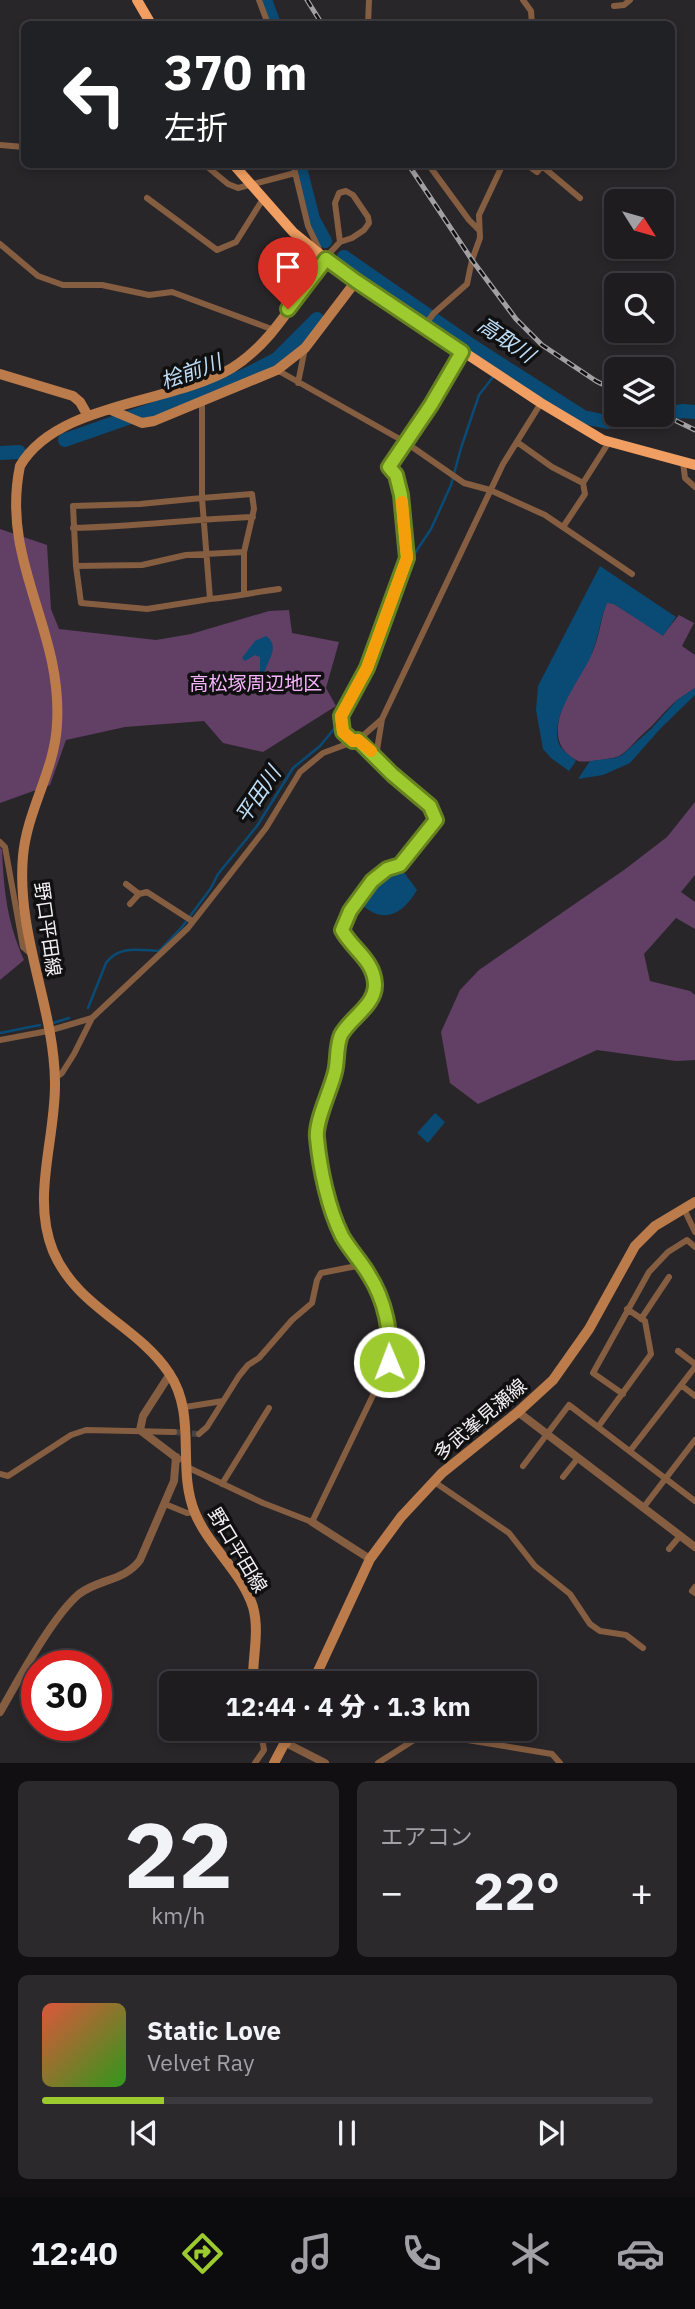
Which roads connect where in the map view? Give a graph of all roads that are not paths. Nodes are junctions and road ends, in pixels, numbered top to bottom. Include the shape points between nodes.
1 (137, 0) edge
2 (259, 0) edge
3 (369, 0) edge
4 (523, 0) edge
5 (630, 0) edge
6 (614, 6) dead end
7 (149, 21) edge
8 (267, 21) edge
9 (368, 21) edge
10 (532, 21) edge
11 (0, 145) edge
12 (21, 147) edge
13 (209, 168) edge
14 (236, 168) edge
15 (294, 168) edge
16 (431, 168) edge
17 (501, 168) edge
18 (544, 168) edge
19 (295, 173) junction
20 (252, 186) junction
21 (147, 198) dead end
22 (580, 198) dead end
23 (263, 199) junction
24 (479, 230) junction
25 (340, 242) junction
26 (0, 244) edge
27 (326, 259) junction
28 (356, 281) junction
29 (424, 327) junction
30 (274, 330) junction
31 (305, 348) junction
32 (462, 352) junction
33 (277, 370) junction
34 (0, 374) edge
35 (298, 383) junction
36 (202, 402) junction
37 (541, 403) junction
38 (116, 412) junction
39 (88, 416) junction
40 (405, 442) junction
41 (517, 442) junction
42 (609, 442) junction
43 (683, 461) junction
44 (695, 465) edge
45 (583, 483) junction
46 (695, 487) edge
47 (490, 490) junction
48 (202, 498) junction
49 (5, 502) dead end
50 (253, 517) junction
51 (203, 519) junction
52 (563, 527) junction
53 (73, 528) junction
54 (244, 552) junction
55 (205, 554) junction
56 (76, 566) junction
57 (632, 574) dead end
58 (279, 589) dead end
59 (244, 593) junction
60 (209, 599) junction
61 (29, 618) dead end
62 (382, 719) junction
63 (356, 740) junction
64 (376, 756) junction
65 (0, 842) edge
66 (126, 884) dead end
67 (139, 894) junction
68 (130, 904) dead end
69 (189, 920) junction
70 (31, 954) junction
71 (92, 1018) junction
72 (48, 1031) junction
73 (0, 1040) edge
74 (55, 1079) junction
75 (695, 1202) edge
76 (684, 1209) junction
77 (695, 1232) edge
78 (695, 1247) edge
79 (362, 1265) junction
80 (668, 1276) dead end
81 (627, 1309) junction
82 (641, 1319) junction
83 (678, 1351) dead end
84 (695, 1366) edge
85 (170, 1374) junction
86 (681, 1385) junction
87 (623, 1394) junction
88 (695, 1396) edge
89 (223, 1401) junction
90 (185, 1407) junction
91 (269, 1408) dead end
92 (519, 1412) junction
93 (598, 1427) junction
94 (140, 1430) junction
95 (174, 1432) tunnel mouth
96 (199, 1434) dead end
97 (547, 1434) junction
98 (695, 1440) edge
99 (630, 1451) junction
100 (176, 1457) junction
101 (578, 1458) junction
102 (523, 1466) dead end
103 (187, 1467) junction
104 (0, 1474) edge
105 (563, 1477) dead end
106 (666, 1478) junction
107 (433, 1480) junction
108 (222, 1484) junction
109 (695, 1501) edge
110 (165, 1504) junction
111 (643, 1508) junction
112 (194, 1512) junction
113 (312, 1522) junction
114 (680, 1535) junction
115 (695, 1547) edge
116 (669, 1549) dead end
117 (370, 1559) junction
118 (695, 1587) edge
119 (695, 1593) edge
120 (643, 1648) dead end
121 (254, 1671) edge
122 (318, 1671) edge
123 (0, 1712) edge
124 (262, 1741) edge
125 (286, 1743) joint
126 (383, 1761) edge
127 (255, 1763) edge
128 (274, 1763) edge
129 (325, 1763) edge
130 (561, 1763) edge

1 - 7 highway
2 - 8 street
3 - 9 street
4 - 10 street
5 - 6 street
11 - 12 street
13 - 20 street via 234,186
14 - 20 highway
15 - 19 street
16 - 24 street
17 - 24 street via 481,211
18 - 22 street
19 - 20 street
19 - 27 street via 308,226
20 - 23 highway
21 - 23 street via 218,250 236,242
23 - 27 highway
24 - 29 street via 467,284
25 - 25 street via 335,203 346,191 369,222 364,230
25 - 27 street
26 - 30 street via 38,276 63,285 102,285 149,295 172,292
27 - 28 highway
27 - 30 main road
28 - 29 highway
28 - 31 main road
29 - 32 highway
30 - 38 main road via 254,353 228,370
31 - 33 main road
31 - 35 street
32 - 37 highway
32 - 40 street
33 - 35 street
33 - 36 main road
34 - 39 main road via 73,396
35 - 40 street
36 - 38 main road via 154,421 137,422
36 - 48 street
37 - 41 street
37 - 42 highway
38 - 39 main road
39 - 49 main road via 62,427 27,455
40 - 47 street via 459,480
40 - 63 street via 389,467 401,495 407,558 367,668 341,716 341,727
41 - 45 street
41 - 47 street
42 - 43 highway
42 - 45 street
43 - 44 highway
43 - 46 street via 685,478
45 - 52 street via 585,494
47 - 52 street
47 - 62 street
48 - 50 street via 252,494
48 - 51 street
48 - 53 street via 73,506
50 - 51 street
50 - 54 street
51 - 53 street
51 - 55 street
52 - 57 street
53 - 56 street
54 - 55 street
54 - 59 street
55 - 56 street via 142,565
55 - 60 street
56 - 60 street via 81,603 147,609
58 - 59 street
59 - 60 street
61 - 70 main road, 野口平田線 via 55,684 57,725 23,853 22,899
62 - 63 street
62 - 64 street
63 - 64 street
63 - 69 street via 323,753 300,772 266,828
64 - 79 street via 430,806 436,820 400,865 372,881 342,930 367,960 375,989 339,1039 335,1073 316,1135 333,1216
65 - 70 street via 5,847 23,947
66 - 67 street
67 - 68 street
67 - 69 street via 147,892
69 - 71 street via 169,947
70 - 72 main road, 野口平田線
71 - 72 street
71 - 74 street
72 - 73 street
72 - 74 main road, 野口平田線
74 - 85 main road, 野口平田線 via 44,1190 52,1248 80,1293 160,1360
75 - 76 main road, 多武峯見瀬線
76 - 77 street
76 - 92 main road, 多武峯見瀬線 via 635,1245 577,1349
78 - 81 street via 687,1240 657,1261
79 - 89 street via 321,1273 312,1303 248,1365
79 - 113 street via 371,1277 389,1329 389,1362
80 - 82 street
81 - 82 street
81 - 87 street via 593,1373
82 - 87 street via 651,1354
83 - 84 street
84 - 86 street
85 - 90 main road, 野口平田線
85 - 94 street via 143,1416
86 - 88 street
86 - 99 street
87 - 93 street
89 - 90 street
89 - 96 street
90 - 103 main road, 野口平田線
91 - 108 street
92 - 97 street
92 - 107 main road, 多武峯見瀬線
93 - 97 street via 569,1405
93 - 99 street
94 - 95 street
94 - 100 street
94 - 104 street via 86,1430 8,1476
97 - 101 street
97 - 102 street
98 - 106 street
99 - 106 street
100 - 103 street
100 - 110 street via 174,1481
101 - 105 street
101 - 111 street
103 - 108 street
103 - 112 main road, 野口平田線
106 - 109 street
106 - 111 street
107 - 117 main road, 多武峯見瀬線
107 - 120 street via 509,1533 536,1566 570,1594 600,1632 626,1636
108 - 113 street
110 - 112 street
110 - 123 street via 135,1568 90,1587 70,1602
111 - 114 street
112 - 121 main road, 野口平田線 via 252,1606
113 - 117 street
114 - 115 street
114 - 116 street
117 - 122 main road, 多武峯見瀬線
118 - 119 street
124 - 127 street via 264,1750
125 - 128 main road
125 - 129 street
126 - 130 street via 425,1733 552,1754

